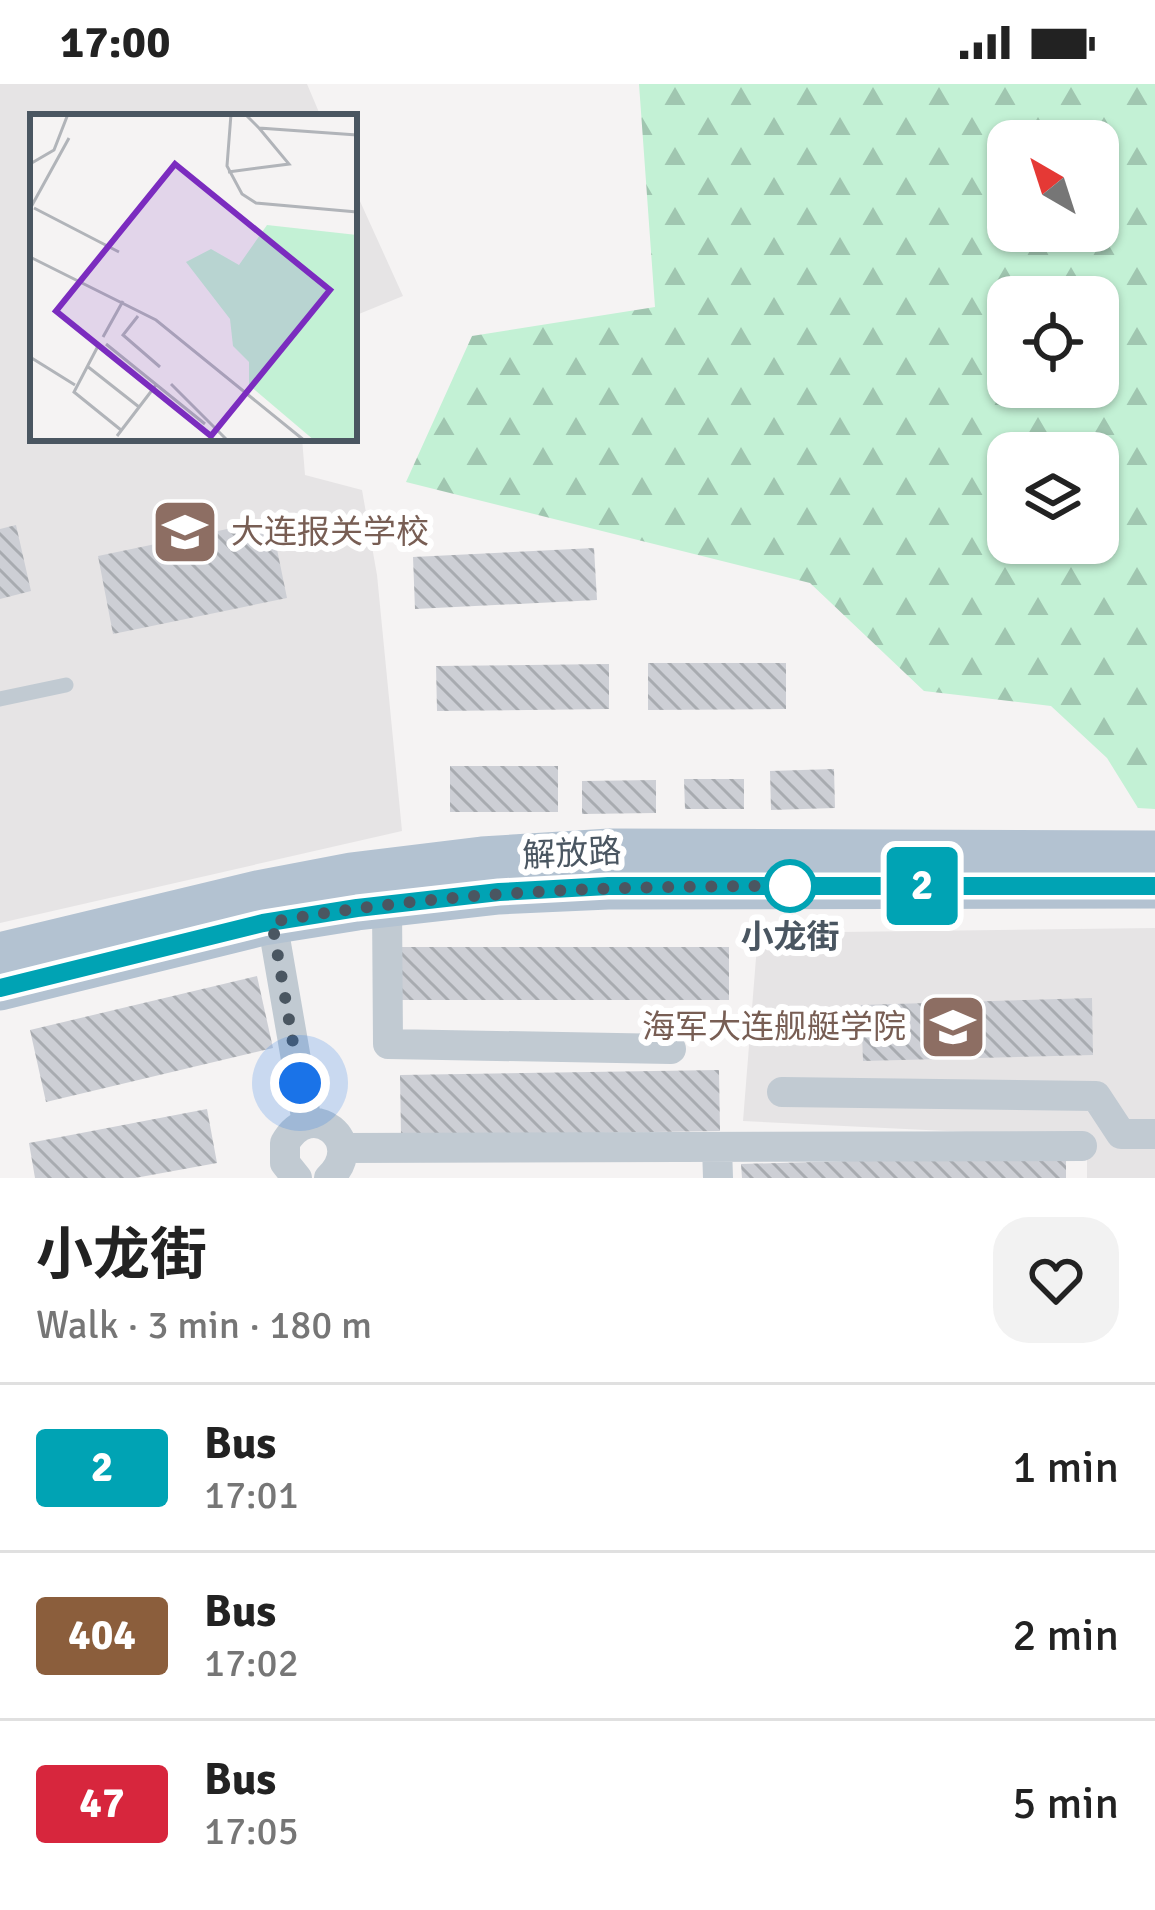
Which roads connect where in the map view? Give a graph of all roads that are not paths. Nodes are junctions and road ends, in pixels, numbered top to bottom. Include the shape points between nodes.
1 (66, 686) dead end
2 (0, 699) edge
3 (1155, 853) edge
4 (1155, 886) edge
5 (387, 905) junction
6 (269, 907) junction
7 (0, 955) edge
8 (0, 988) edge
9 (671, 1049) dead end
10 (782, 1092) dead end
11 (307, 1123) junction
12 (1155, 1134) edge
13 (1082, 1146) dead end
14 (717, 1147) junction
15 (343, 1148) junction
16 (297, 1178) edge
17 (329, 1178) edge
18 (718, 1178) edge

1 - 2 lane
3 - 6 main road, 解放路 via 610,850 352,875
4 - 5 main road, 解放路 via 608,886
5 - 6 main road, 解放路
5 - 9 street via 388,1044
6 - 7 main road, 解放路
6 - 8 main road, 解放路
6 - 11 street
10 - 12 street via 1096,1096 1120,1134
11 - 15 street via 334,1131
11 - 16 street via 285,1143 285,1163
13 - 14 street
14 - 15 street
14 - 18 street
15 - 17 street

